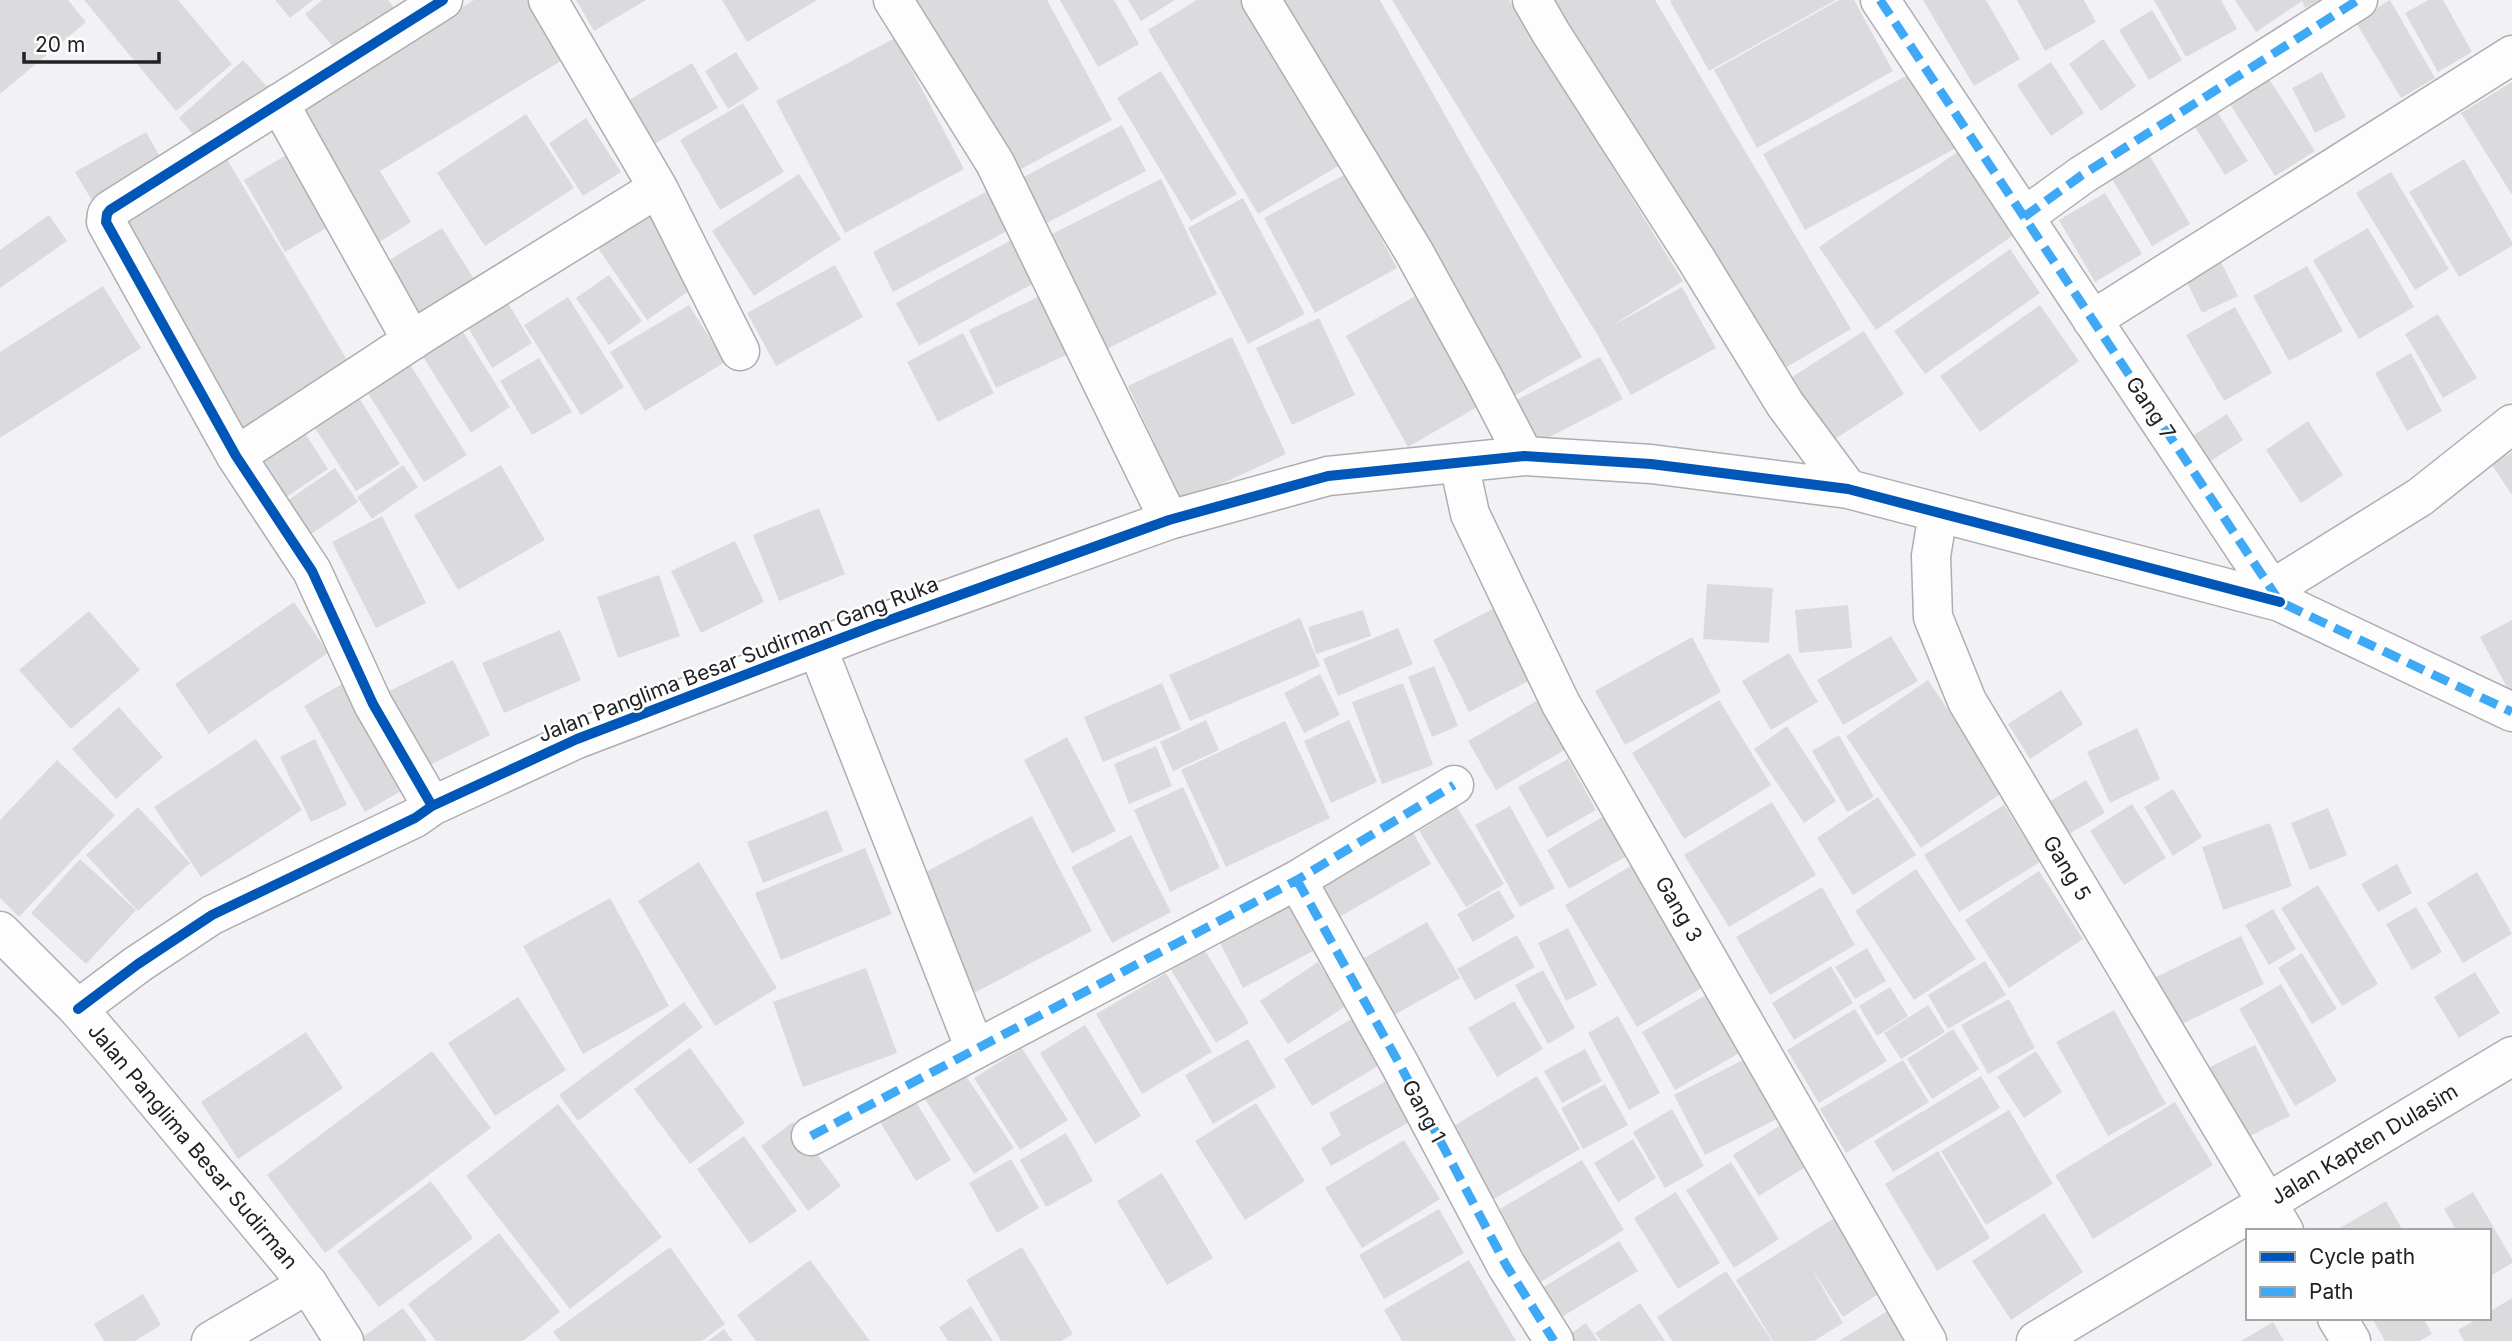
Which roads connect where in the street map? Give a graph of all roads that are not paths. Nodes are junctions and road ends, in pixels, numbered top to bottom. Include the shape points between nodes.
1 (443, 0) edge
2 (548, 0) edge
3 (893, 0) edge
4 (1261, 0) edge
5 (1532, 0) edge
6 (1880, 0) edge
7 (2358, 0) edge
8 (2512, 55) edge
9 (279, 103) junction
10 (658, 188) junction
11 (2024, 217) junction
12 (2092, 320) junction
13 (412, 341) junction
14 (740, 351) dead end
15 (2512, 424) edge
16 (236, 456) junction
17 (1524, 456) junction
18 (1459, 463) junction
19 (1848, 489) junction
20 (1938, 513) junction
21 (1169, 520) junction
22 (2276, 596) junction
23 (817, 647) junction
24 (2512, 712) edge
25 (1454, 785) dead end
26 (432, 806) junction
27 (1297, 880) junction
28 (0, 931) edge
29 (85, 1019) junction
30 (975, 1049) junction
31 (2512, 1056) edge
32 (811, 1136) dead end
33 (2276, 1217) edge
34 (2253, 1229) edge
35 (2246, 1232) edge
36 (308, 1284) junction
37 (2338, 1320) edge
38 (211, 1341) edge
39 (344, 1341) edge
40 (1554, 1341) edge
41 (1927, 1341) edge
42 (2036, 1341) edge
43 (2351, 1341) edge

1 - 9 street
2 - 10 street
3 - 21 street via 995,163
4 - 17 street via 1414,252
5 - 19 street via 1785,404
6 - 11 street, Gang 7
7 - 11 street via 2082,175
8 - 12 street
9 - 13 street
9 - 16 street via 110,210 106,222
10 - 13 street
10 - 14 street
11 - 12 street, Gang 7
12 - 22 street, Gang 7
13 - 16 street
15 - 22 street via 2420,497
16 - 26 street via 312,571 373,704
17 - 18 street, Jalan Panglima Besar Sudirman Gang Ruka
17 - 19 street, Jalan Panglima Besar Sudirman Gang Ruka via 1651,464
18 - 21 street, Jalan Panglima Besar Sudirman Gang Ruka via 1328,477
18 - 41 street, Gang 3 via 1470,514 1561,704
19 - 20 street, Jalan Panglima Besar Sudirman Gang Ruka
20 - 22 street, Jalan Panglima Besar Sudirman Gang Ruka
20 - 33 street, Gang 5 via 1931,556 1933,617 1966,701
21 - 23 street, Jalan Panglima Besar Sudirman Gang Ruka
22 - 24 street
23 - 26 street, Jalan Panglima Besar Sudirman Gang Ruka via 577,739
23 - 30 street
25 - 27 street
26 - 29 street, Jalan Panglima Besar Sudirman Gang Ruka via 212,915 138,964
27 - 30 street
27 - 40 street, Gang 1 via 1507,1265
28 - 29 street, Jalan Panglima Besar Sudirman
29 - 36 street, Jalan Panglima Besar Sudirman
30 - 32 street
31 - 33 street, Jalan Kapten Dulasim
33 - 34 street, Jalan Kapten Dulasim
35 - 42 street, Jalan Kapten Dulasim
36 - 38 street
36 - 39 street, Jalan Panglima Besar Sudirman
37 - 43 street

